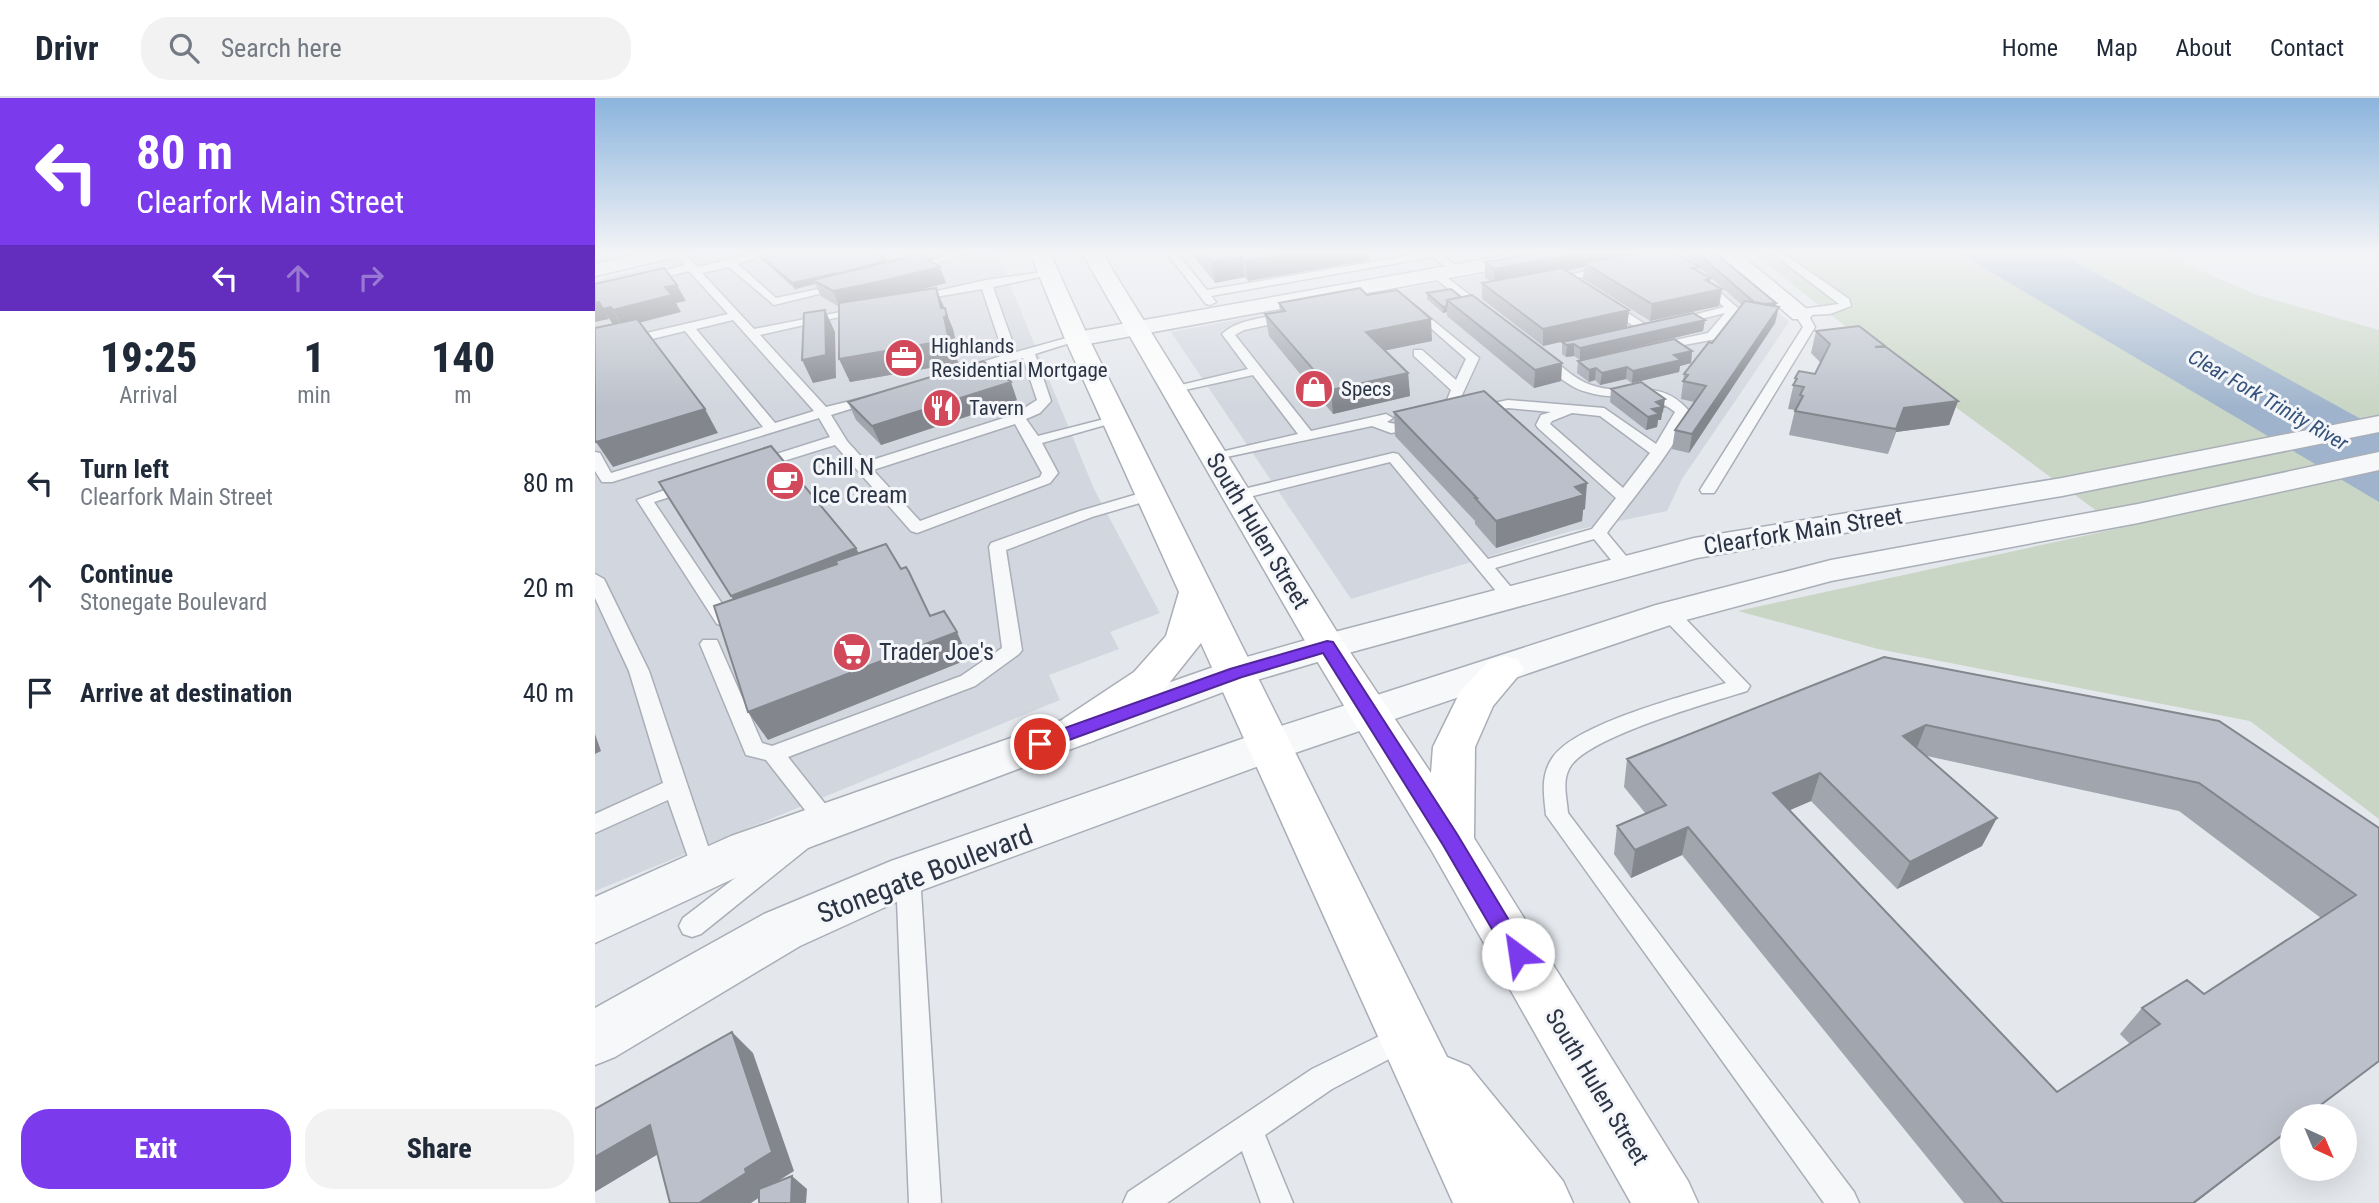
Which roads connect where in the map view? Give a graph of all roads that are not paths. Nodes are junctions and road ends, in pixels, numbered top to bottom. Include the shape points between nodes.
1 (725, 305) joint
2 (993, 305) edge
3 (1062, 305) edge
4 (1122, 305) edge
5 (1212, 305) edge
6 (1291, 305) edge
7 (1418, 305) edge
8 (1480, 305) edge
9 (1608, 305) edge
10 (1729, 305) edge
11 (1790, 305) edge
12 (1845, 305) edge
13 (873, 307) edge
14 (1733, 308) junction
15 (1219, 313) junction
16 (1800, 313) junction
17 (1263, 314) junction
18 (1308, 314) edge
19 (734, 316) junction
20 (1496, 321) edge
21 (688, 327) junction
22 (1135, 328) junction
23 (1645, 328) junction
24 (1632, 331) edge
25 (750, 334) junction
26 (595, 337) edge
27 (1077, 339) junction
28 (595, 349) edge
29 (1539, 349) edge
30 (1648, 350) edge
31 (1028, 352) junction
32 (1418, 353) edge
33 (1011, 357) junction
34 (1256, 371) junction
35 (949, 375) edge
36 (1171, 389) junction
37 (1458, 390) junction
38 (886, 394) edge
39 (1573, 409) junction
40 (823, 413) junction
41 (1018, 418) junction
42 (1116, 420) junction
43 (1373, 421) junction
44 (2379, 424) edge
45 (772, 429) junction
46 (1307, 436) junction
47 (838, 439) junction
48 (1034, 441) junction
49 (1658, 452) junction
50 (595, 456) edge
51 (1213, 458) junction
52 (2379, 461) edge
53 (863, 468) junction
54 (735, 471) edge
55 (709, 480) edge
56 (1707, 490) dead end
57 (1151, 495) junction
58 (1237, 495) junction
59 (1623, 496) junction
60 (1598, 533) junction
61 (1486, 565) junction
62 (1627, 568) junction
63 (595, 579) edge
64 (1197, 590) junction
65 (1511, 598) junction
66 (1669, 613) junction
67 (724, 620) edge
68 (711, 645) dead end
69 (1327, 646) junction
70 (1547, 654) junction
71 (1504, 669) junction
72 (1236, 673) junction
73 (1368, 712) junction
74 (1078, 730) junction
75 (1271, 745) junction
76 (773, 754) junction
77 (675, 787) junction
78 (826, 821) junction
79 (595, 824) edge
80 (1450, 840) junction
81 (703, 870) junction
82 (908, 875) junction
83 (595, 921) edge
84 (692, 926) dead end
85 (1407, 1035) junction
86 (595, 1038) edge
87 (1248, 1129) junction
88 (925, 1203) edge
89 (1139, 1203) edge
90 (1277, 1203) edge
91 (1486, 1203) edge
92 (1541, 1203) edge
93 (1666, 1203) edge
94 (1843, 1203) edge

1 - 19 lane
1 - 26 lane
2 - 33 lane
3 - 27 main road
4 - 22 main road, South Hulen Street
5 - 15 lane
6 - 17 street
7 - 37 lane via 1473,358
8 - 20 lane
9 - 23 lane
10 - 14 lane
11 - 16 street
12 - 16 lane via 1830,311
13 - 25 lane
14 - 23 lane
14 - 30 lane via 1712,336
15 - 17 street
15 - 22 street
16 - 56 lane via 1809,327
17 - 18 lane
17 - 34 lane via 1228,334
19 - 21 lane
19 - 25 lane
21 - 28 lane
21 - 45 lane
22 - 27 street
22 - 36 main road, South Hulen Street
23 - 24 lane
25 - 40 lane
27 - 31 lane
27 - 42 main road
29 - 49 lane via 1595,390 1646,390 1673,402 1682,411 1681,418
31 - 33 lane
31 - 41 lane via 1044,401
32 - 37 lane
33 - 35 lane
34 - 36 lane
34 - 46 lane
36 - 51 main road, South Hulen Street
37 - 43 lane via 1452,403
38 - 40 lane
39 - 43 lane via 1508,404 1402,429 1381,427
39 - 49 lane via 1604,412
39 - 59 lane via 1546,418 1543,425
40 - 45 lane
40 - 47 lane
41 - 48 lane
41 - 53 lane
42 - 48 lane
42 - 57 main road
43 - 46 lane
44 - 62 street, Clearfork Main Street via 2061,486 1694,548
45 - 50 lane via 607,479
46 - 51 lane
47 - 53 lane
47 - 54 lane
48 - 53 lane via 1051,473 1045,480 917,528
49 - 59 lane
51 - 58 main road, South Hulen Street
52 - 66 street, Clearfork Main Street via 1862,564
55 - 67 lane via 645,500
57 - 64 main road
57 - 76 lane via 997,547 1013,650 968,681
58 - 61 lane via 1393,457
58 - 69 main road, South Hulen Street
59 - 60 lane
60 - 61 lane
60 - 62 lane
61 - 65 lane
62 - 65 street, Clearfork Main Street
62 - 70 street via 1645,591 1643,601 1633,611 1582,632
63 - 77 lane via 639,671
64 - 72 main road
64 - 74 main road via 1184,640 1148,682
65 - 69 street, Clearfork Main Street
66 - 70 street, Clearfork Main Street
66 - 94 lane via 1739,686 1589,739 1562,759 1553,782 1557,815
68 - 76 lane via 754,749
69 - 72 street, Clearfork Main Street
69 - 73 main road, South Hulen Street
70 - 71 street, Clearfork Main Street
71 - 73 street, Clearfork Main Street
71 - 80 main road via 1475,699 1454,747
72 - 74 street
72 - 75 main road
73 - 75 street, Clearfork Main Street
73 - 80 main road, South Hulen Street
74 - 78 street
75 - 82 street, Stonegate Boulevard
75 - 85 main road
76 - 78 lane
77 - 79 lane
77 - 81 lane
78 - 81 street
78 - 84 lane
80 - 93 main road, South Hulen Street
81 - 83 street
82 - 86 street, Stonegate Boulevard via 782,930
82 - 88 lane
85 - 87 lane via 1322,1079
85 - 91 main road
85 - 92 main road
87 - 89 lane
87 - 90 lane

